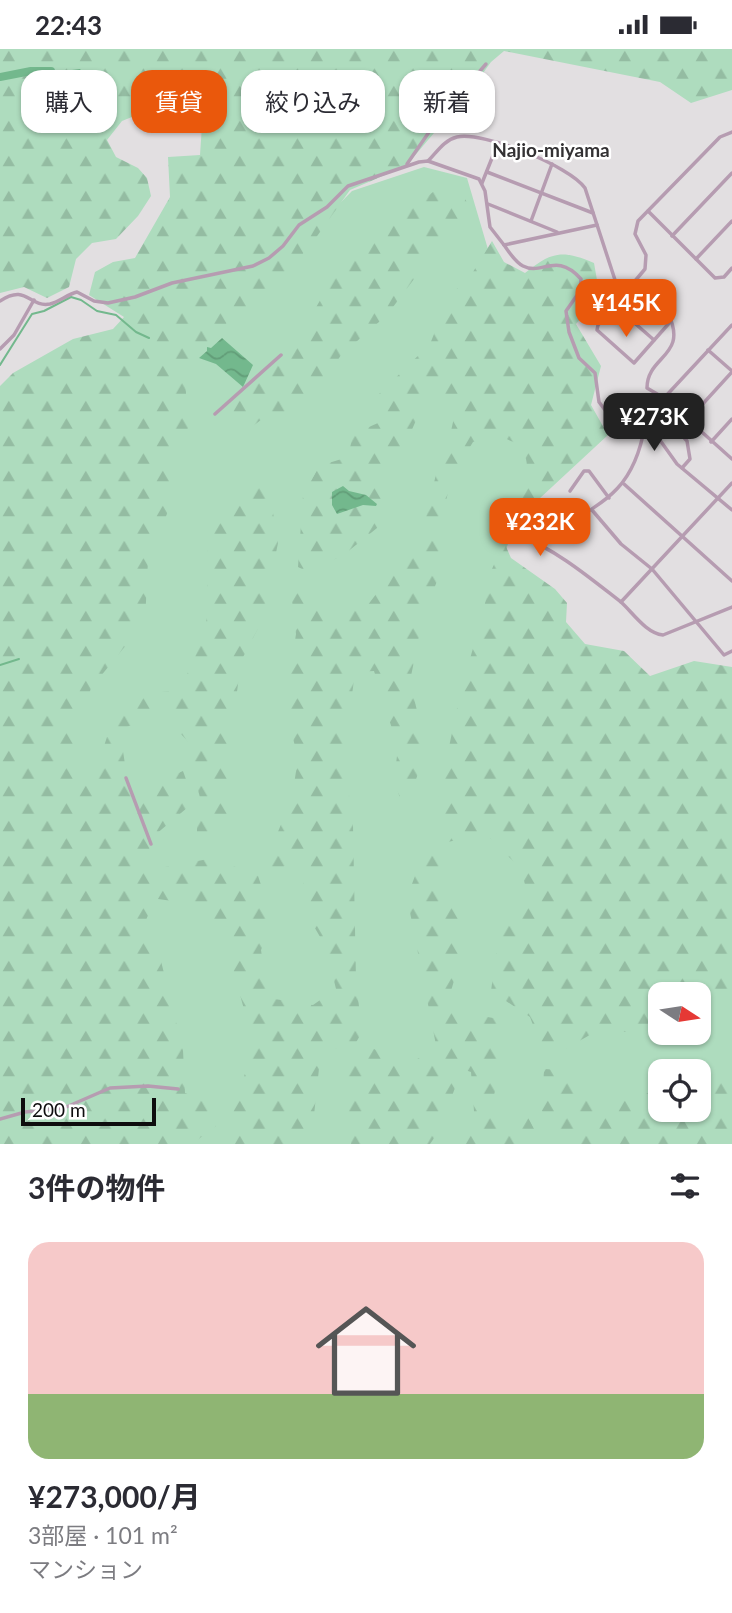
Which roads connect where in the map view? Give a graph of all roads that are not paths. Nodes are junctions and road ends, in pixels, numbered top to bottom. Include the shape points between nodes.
1 (486, 64) dead end
2 (732, 132) edge
3 (498, 143) junction
4 (428, 161) junction
5 (552, 164) junction
6 (406, 165) junction
7 (487, 172) junction
8 (732, 173) edge
9 (482, 183) junction
10 (541, 193) junction
11 (488, 204) junction
12 (648, 211) junction
13 (593, 213) junction
14 (531, 221) junction
15 (732, 221) edge
16 (597, 226) junction
17 (560, 233) junction
18 (672, 236) junction
19 (504, 245) junction
20 (695, 259) junction
21 (732, 268) edge
22 (629, 290) junction
23 (34, 300) junction
24 (0, 301) edge
25 (615, 306) junction
26 (672, 321) junction
27 (732, 325) edge
28 (654, 340) junction
29 (0, 349) edge
30 (708, 351) junction
31 (281, 355) dead end
32 (732, 372) edge
33 (664, 398) junction
34 (215, 414) dead end
35 (732, 419) edge
36 (688, 420) junction
37 (645, 425) junction
38 (711, 442) junction
39 (732, 459) edge
40 (682, 468) junction
41 (732, 483) edge
42 (623, 484) junction
43 (570, 491) dead end
44 (609, 498) junction
45 (718, 499) junction
46 (592, 510) junction
47 (732, 510) edge
48 (552, 532) junction
49 (682, 537) junction
50 (543, 545) junction
51 (652, 569) junction
52 (732, 581) edge
53 (621, 603) junction
54 (732, 607) edge
55 (698, 621) junction
56 (732, 651) edge
57 (126, 778) dead end
58 (151, 844) dead end
59 (178, 1090) dead end
60 (0, 1119) edge

1 - 6 street
2 - 12 street via 720,137
3 - 4 street via 459,137 445,143
3 - 5 street
3 - 7 street
4 - 6 street
4 - 9 street
5 - 10 street
5 - 13 street via 581,183
6 - 23 street via 348,186 299,225 269,258 253,266 172,283 108,303 77,292 50,304
7 - 9 street
7 - 10 street
8 - 18 street
9 - 11 street
10 - 13 street
10 - 14 street
11 - 14 street
11 - 19 street via 490,227
12 - 18 street
12 - 22 street via 635,227 646,255 645,269
13 - 16 street
14 - 17 street
15 - 20 street
16 - 17 street
16 - 22 street via 617,286
17 - 19 street
18 - 20 street
19 - 37 street via 526,268 556,264 580,279 580,291 566,311 579,358 595,373 599,402 614,422
20 - 21 street via 715,278 724,277
22 - 25 street
22 - 26 street via 657,297
23 - 24 street via 14,294
23 - 29 street via 14,335
25 - 28 street
25 - 28 street via 597,330 634,363
26 - 28 street
26 - 33 street via 674,342 647,380 647,387
27 - 30 street
30 - 32 street
30 - 33 street
31 - 34 street
32 - 36 street
33 - 36 street
35 - 38 street
36 - 38 street
36 - 40 street via 678,431 687,441 690,459
37 - 40 street
37 - 42 street via 639,453
38 - 39 street
40 - 45 street
41 - 45 street
42 - 44 street
42 - 49 street
43 - 44 street via 584,471 589,471
44 - 46 street
45 - 47 street
45 - 49 street
46 - 48 street
46 - 51 street via 621,544
48 - 50 street
48 - 50 street via 526,524 520,536
49 - 51 street
49 - 52 street
50 - 53 street
51 - 53 street
51 - 55 street
53 - 55 street via 655,634
54 - 55 street
55 - 56 street via 724,655
57 - 58 street
59 - 60 street via 110,1088 64,1108

